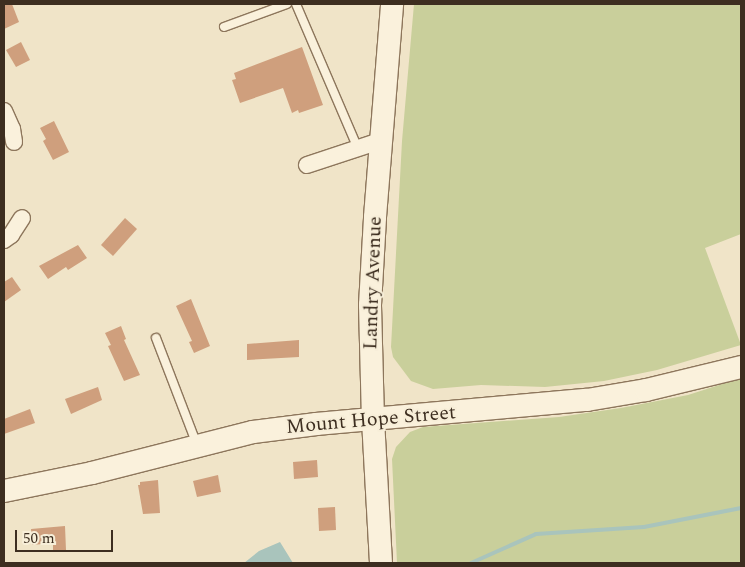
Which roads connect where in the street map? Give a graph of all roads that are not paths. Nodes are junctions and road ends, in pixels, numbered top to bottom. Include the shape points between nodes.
1 (287, 4) edge
2 (296, 4) edge
3 (392, 4) edge
4 (224, 27) dead end
5 (4, 111) edge
6 (380, 141) junction
7 (14, 142) dead end
8 (358, 149) junction
9 (307, 165) dead end
10 (22, 218) dead end
11 (4, 240) edge
12 (156, 338) dead end
13 (741, 367) edge
14 (374, 420) junction
15 (197, 445) junction
16 (4, 491) edge
17 (381, 563) edge

1 - 4 lane
2 - 8 lane
3 - 6 street, Landry Avenue
5 - 7 street
6 - 8 street
6 - 14 street, Landry Avenue via 370,305
8 - 9 street
10 - 11 street
12 - 15 lane
13 - 14 street, Mount Hope Street via 646,390 587,400
14 - 15 street, Mount Hope Street via 283,427
14 - 17 street, Landry Avenue
15 - 16 street, Mount Hope Street via 92,473

